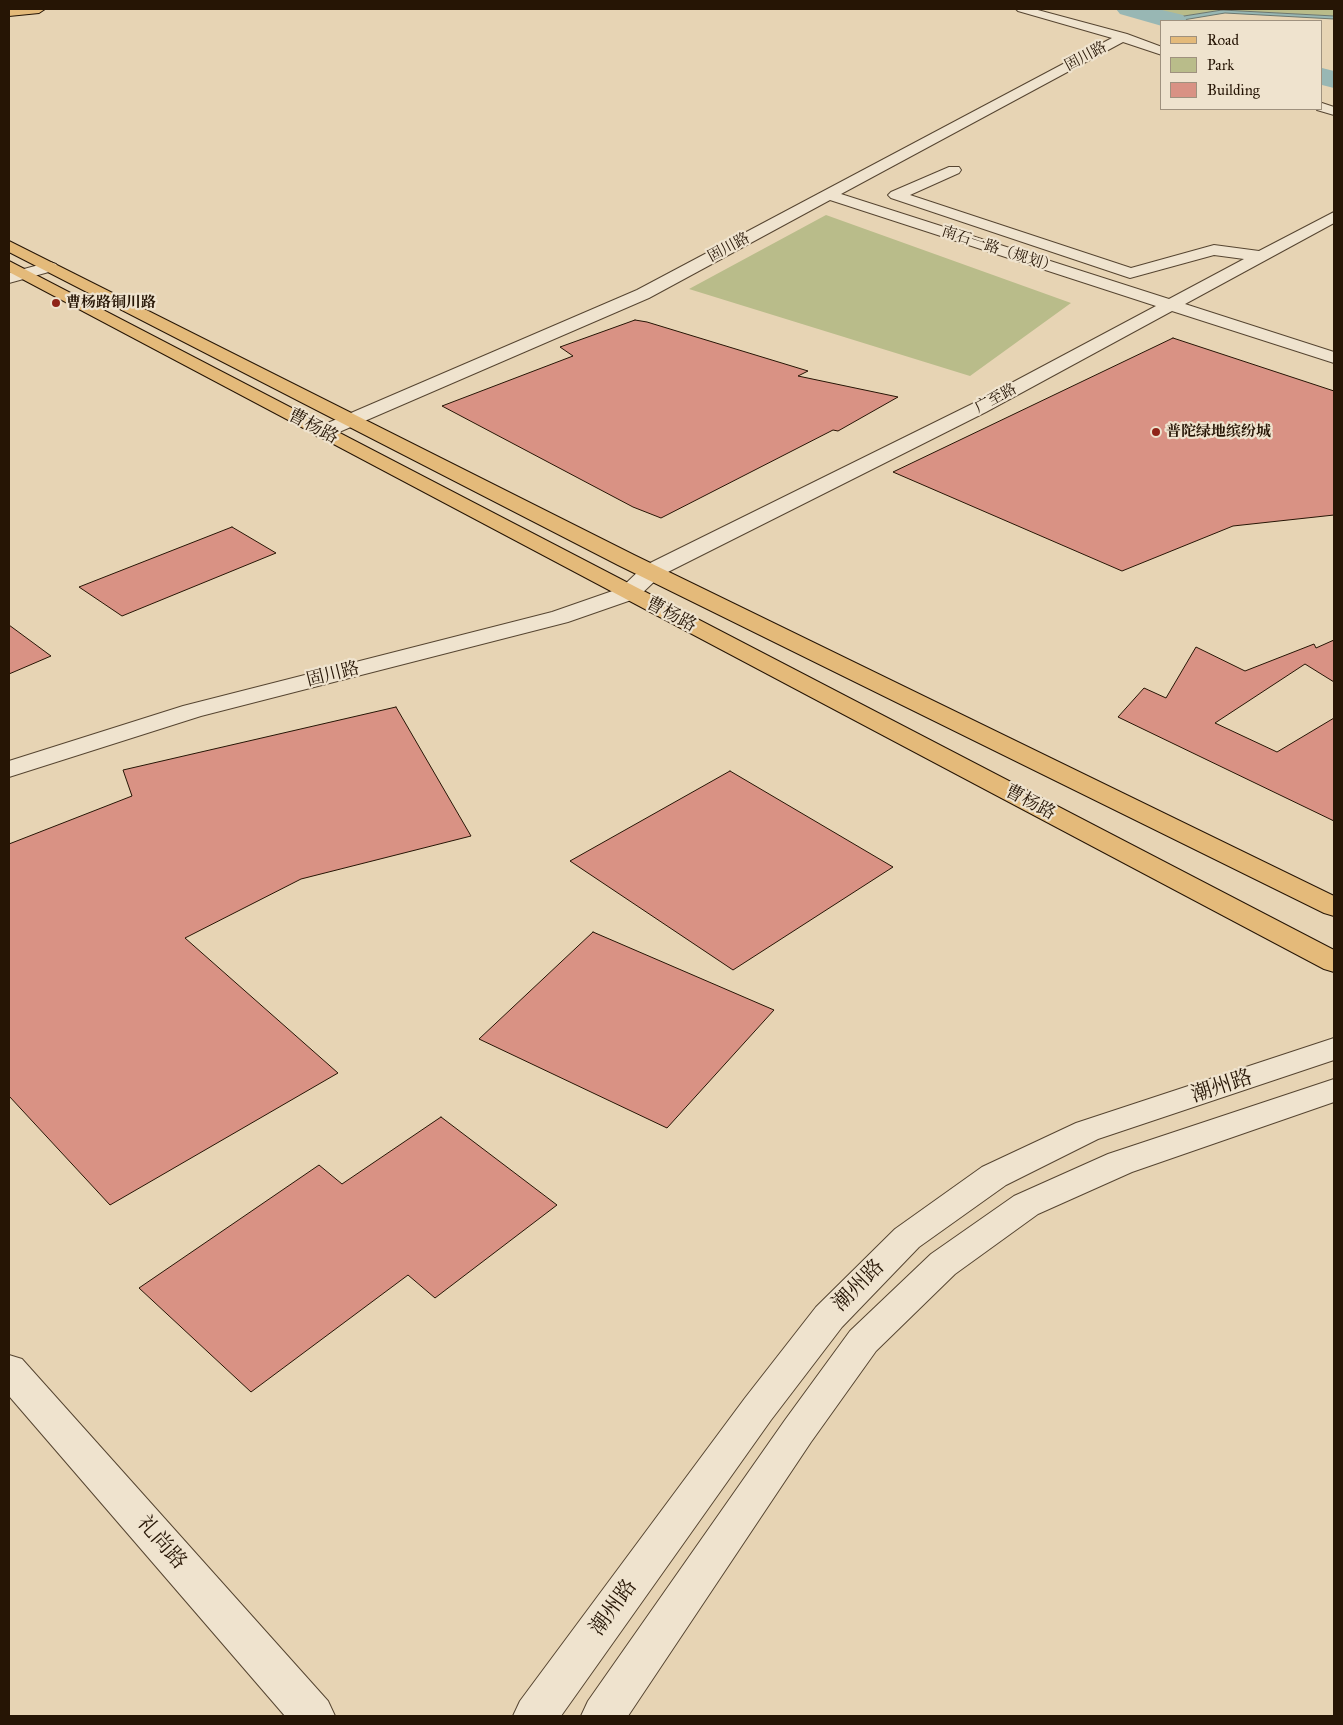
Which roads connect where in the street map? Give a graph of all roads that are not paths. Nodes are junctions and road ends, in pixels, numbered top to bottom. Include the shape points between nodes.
1 (39, 9) edge
2 (1022, 9) edge
3 (9, 13) edge
4 (1123, 37) junction
5 (1160, 50) edge
6 (954, 170) dead end
7 (829, 195) junction
8 (1334, 217) edge
9 (9, 246) edge
10 (1262, 256) junction
11 (50, 267) junction
12 (14, 273) edge
13 (1169, 306) junction
14 (1334, 358) edge
15 (351, 421) junction
16 (323, 432) junction
17 (652, 571) junction
18 (629, 593) junction
19 (9, 769) edge
20 (1334, 907) edge
21 (1334, 962) edge
22 (1334, 1049) edge
23 (1334, 1090) edge
24 (9, 1370) edge
25 (313, 1716) edge
26 (535, 1716) edge
27 (603, 1716) edge

1 - 3 main road
2 - 4 street
4 - 5 street
4 - 7 street, 固川路
6 - 10 street via 896,195 1130,273 1214,250
7 - 13 street, 南石一路（规划）
7 - 15 street, 固川路 via 644,294
8 - 10 street, 广至路
9 - 11 main road, 曹杨路
10 - 13 street, 广至路
11 - 12 street
11 - 15 main road, 曹杨路
12 - 16 main road, 曹杨路
13 - 14 street, 南石一路（规划）
13 - 17 street, 广至路 via 978,408
15 - 16 street, 固川路
15 - 17 main road, 曹杨路
16 - 18 main road, 曹杨路
17 - 18 street, 固川路
17 - 20 main road, 曹杨路
18 - 19 street, 固川路 via 560,617 192,711
18 - 21 main road, 曹杨路
22 - 26 street, 潮州路 via 1087,1131 994,1176 907,1238 829,1317 758,1409
23 - 27 street via 1120,1163 1026,1205 943,1264 863,1341
24 - 25 street, 礼尚路

